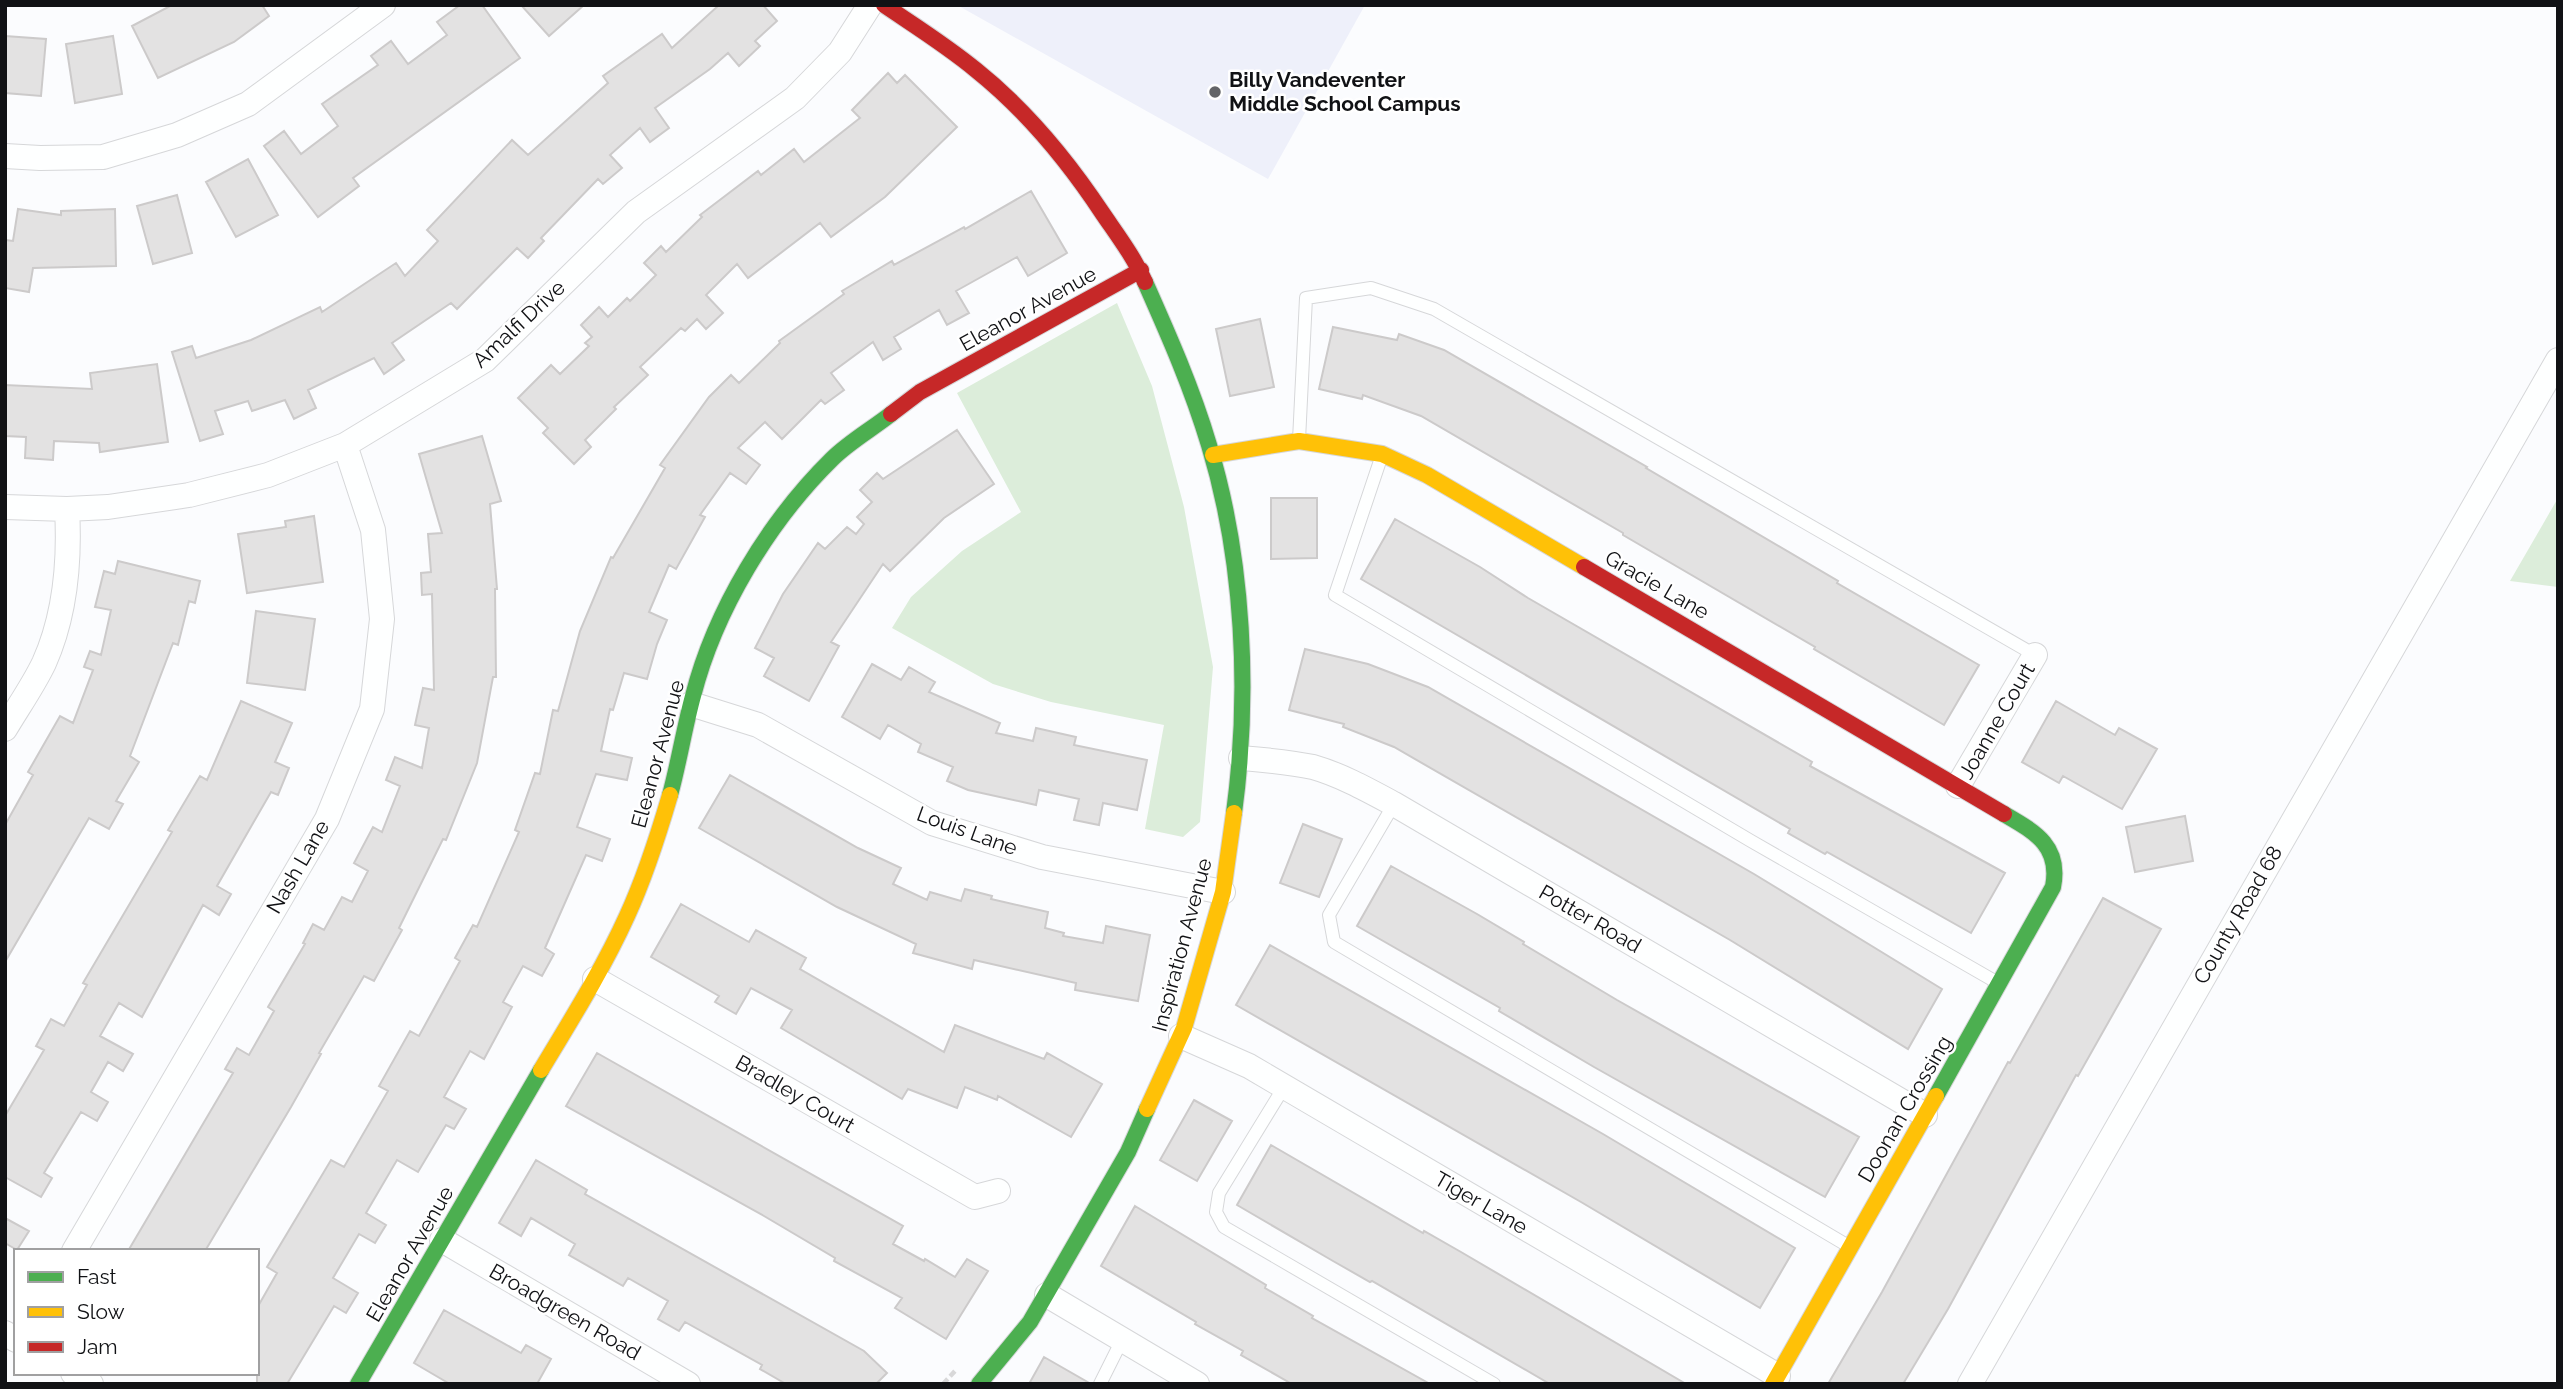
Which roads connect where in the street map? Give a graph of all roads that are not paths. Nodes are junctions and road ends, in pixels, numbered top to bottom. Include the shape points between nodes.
1 (383, 5) edge
2 (870, 5) edge
3 (884, 5) edge
4 (5, 156) edge
5 (1141, 270) junction
6 (2558, 360) edge
7 (2558, 395) edge
8 (1298, 441) junction
9 (345, 445) junction
10 (2508, 447) junction
11 (1382, 454) junction
12 (1213, 455) junction
13 (5, 507) edge
14 (67, 509) junction
15 (2035, 655) joint
16 (691, 704) junction
17 (5, 729) edge
18 (1241, 758) junction
19 (1958, 786) junction
20 (1394, 804) junction
21 (2050, 850) joint
22 (1223, 892) junction
23 (595, 979) junction
24 (2000, 985) junction
25 (1181, 1036) junction
26 (1284, 1087) junction
27 (1926, 1115) junction
28 (998, 1191) dead end
29 (442, 1240) junction
30 (1851, 1247) junction
31 (75, 1249) edge
32 (1047, 1295) junction
33 (1122, 1340) junction
34 (1775, 1380) edge
35 (358, 1384) edge
36 (688, 1384) edge
37 (979, 1384) edge
38 (1100, 1384) edge
39 (1197, 1384) edge
40 (1494, 1384) edge
41 (1970, 1384) edge

1 - 4 street via 248,104 177,135 103,157
2 - 9 street, Amalfi Drive via 840,52 795,98 636,212 485,360
3 - 5 street, Inspiration Avenue via 978,71 1035,126 1088,191
5 - 12 street, Inspiration Avenue via 1183,367
5 - 16 street, Eleanor Avenue via 920,392 833,458 789,507 747,567 716,631
6 - 10 street, County Road 68
7 - 10 street, County Road 68
8 - 11 street, Gracie Lane
8 - 12 street, Gracie Lane
8 - 15 lane via 1306,298 1371,288 1434,309
9 - 14 street, Amalfi Drive via 268,475 189,495
9 - 31 street, Nash Lane via 373,530 381,607 372,709 327,819
10 - 41 street, County Road 68
11 - 19 street, Gracie Lane via 1427,475
11 - 24 lane via 1335,595
12 - 18 street, Inspiration Avenue via 1239,601
13 - 14 street, Amalfi Drive
14 - 17 street via 65,596 44,662
15 - 19 street, Joanne Court
16 - 22 street, Louis Lane via 758,725 933,823 1042,857
16 - 23 street, Eleanor Avenue via 655,845 628,915
18 - 20 street, Potter Road via 1315,768
18 - 22 street, Inspiration Avenue
19 - 21 street, Gracie Lane via 2031,829
20 - 27 street, Potter Road
20 - 30 lane via 1329,915 1334,943
21 - 24 street, Doonan Crossing via 2053,888
22 - 25 street, Inspiration Avenue
23 - 28 street, Bradley Court via 975,1197
23 - 29 street, Eleanor Avenue
24 - 27 street, Doonan Crossing
25 - 26 street, Tiger Lane
25 - 32 street, Inspiration Avenue via 1128,1152
26 - 34 street, Tiger Lane
26 - 40 lane via 1219,1193 1216,1212 1224,1227
27 - 30 street, Doonan Crossing
29 - 35 street, Eleanor Avenue
29 - 36 street, Broadgreen Road
30 - 34 street, Doonan Crossing
32 - 33 street
32 - 37 street, Inspiration Avenue
33 - 38 lane
33 - 39 street

